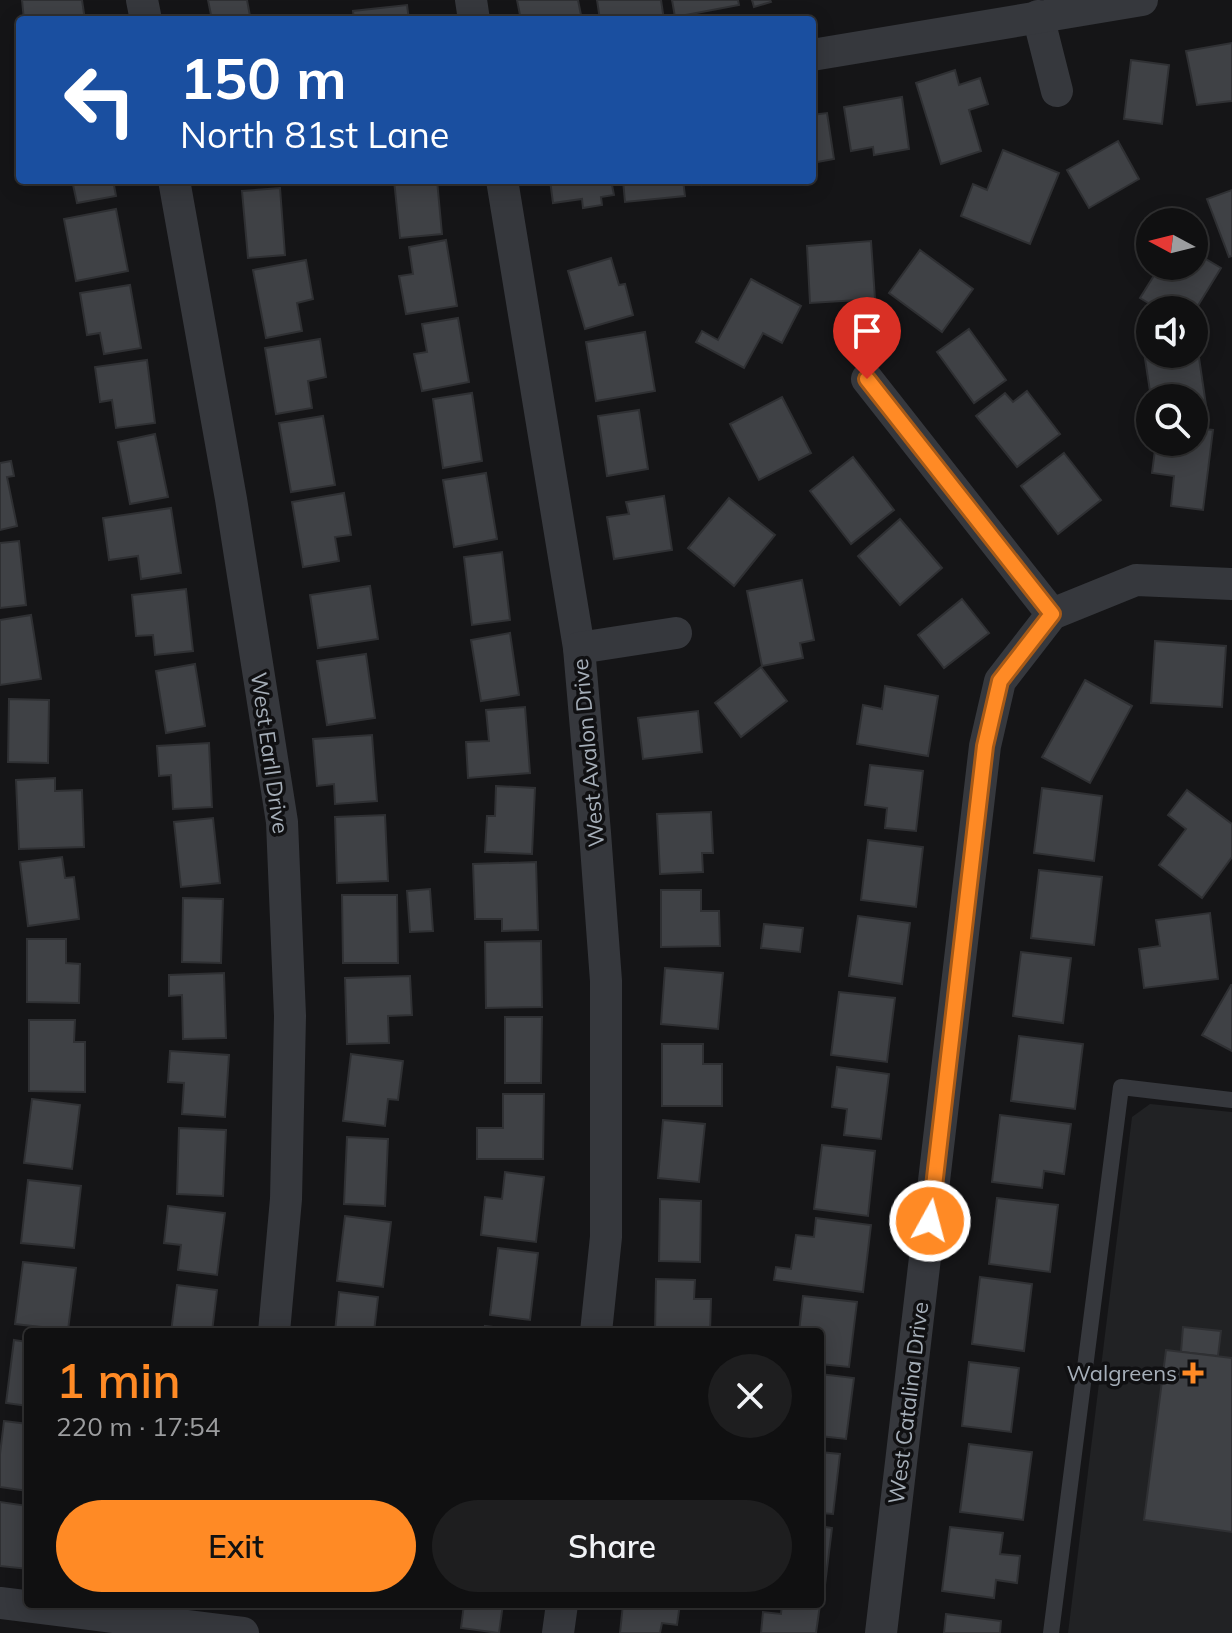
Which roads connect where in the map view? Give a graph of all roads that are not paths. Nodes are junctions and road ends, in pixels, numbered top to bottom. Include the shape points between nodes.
1 (1142, 0) edge
2 (1038, 16) junction
3 (816, 54) edge
4 (1057, 91) dead end
5 (175, 184) edge
6 (503, 184) edge
7 (867, 379) dead end
8 (1232, 584) edge
9 (1052, 614) junction
10 (676, 633) dead end
11 (579, 648) junction
12 (1232, 1100) edge
13 (274, 1328) edge
14 (596, 1328) edge
15 (0, 1603) edge
16 (24, 1606) edge
17 (41, 1608) edge
18 (238, 1608) edge
19 (561, 1608) edge
20 (235, 1632) edge
21 (243, 1633) edge
22 (558, 1633) edge
23 (881, 1633) edge
24 (1051, 1633) edge

1 - 2 street
2 - 3 street
2 - 4 street
5 - 13 street, West Earll Drive via 282,822 290,1016 286,1199
6 - 11 street, West Avalon Drive
7 - 9 street
8 - 9 street via 1136,580
9 - 23 street, West Catalina Drive via 1000,681 985,746
10 - 11 street
11 - 14 street, West Avalon Drive via 606,981 606,1237
12 - 24 lane via 1121,1087
15 - 16 street
17 - 20 street
18 - 20 street
19 - 22 street
20 - 21 street

